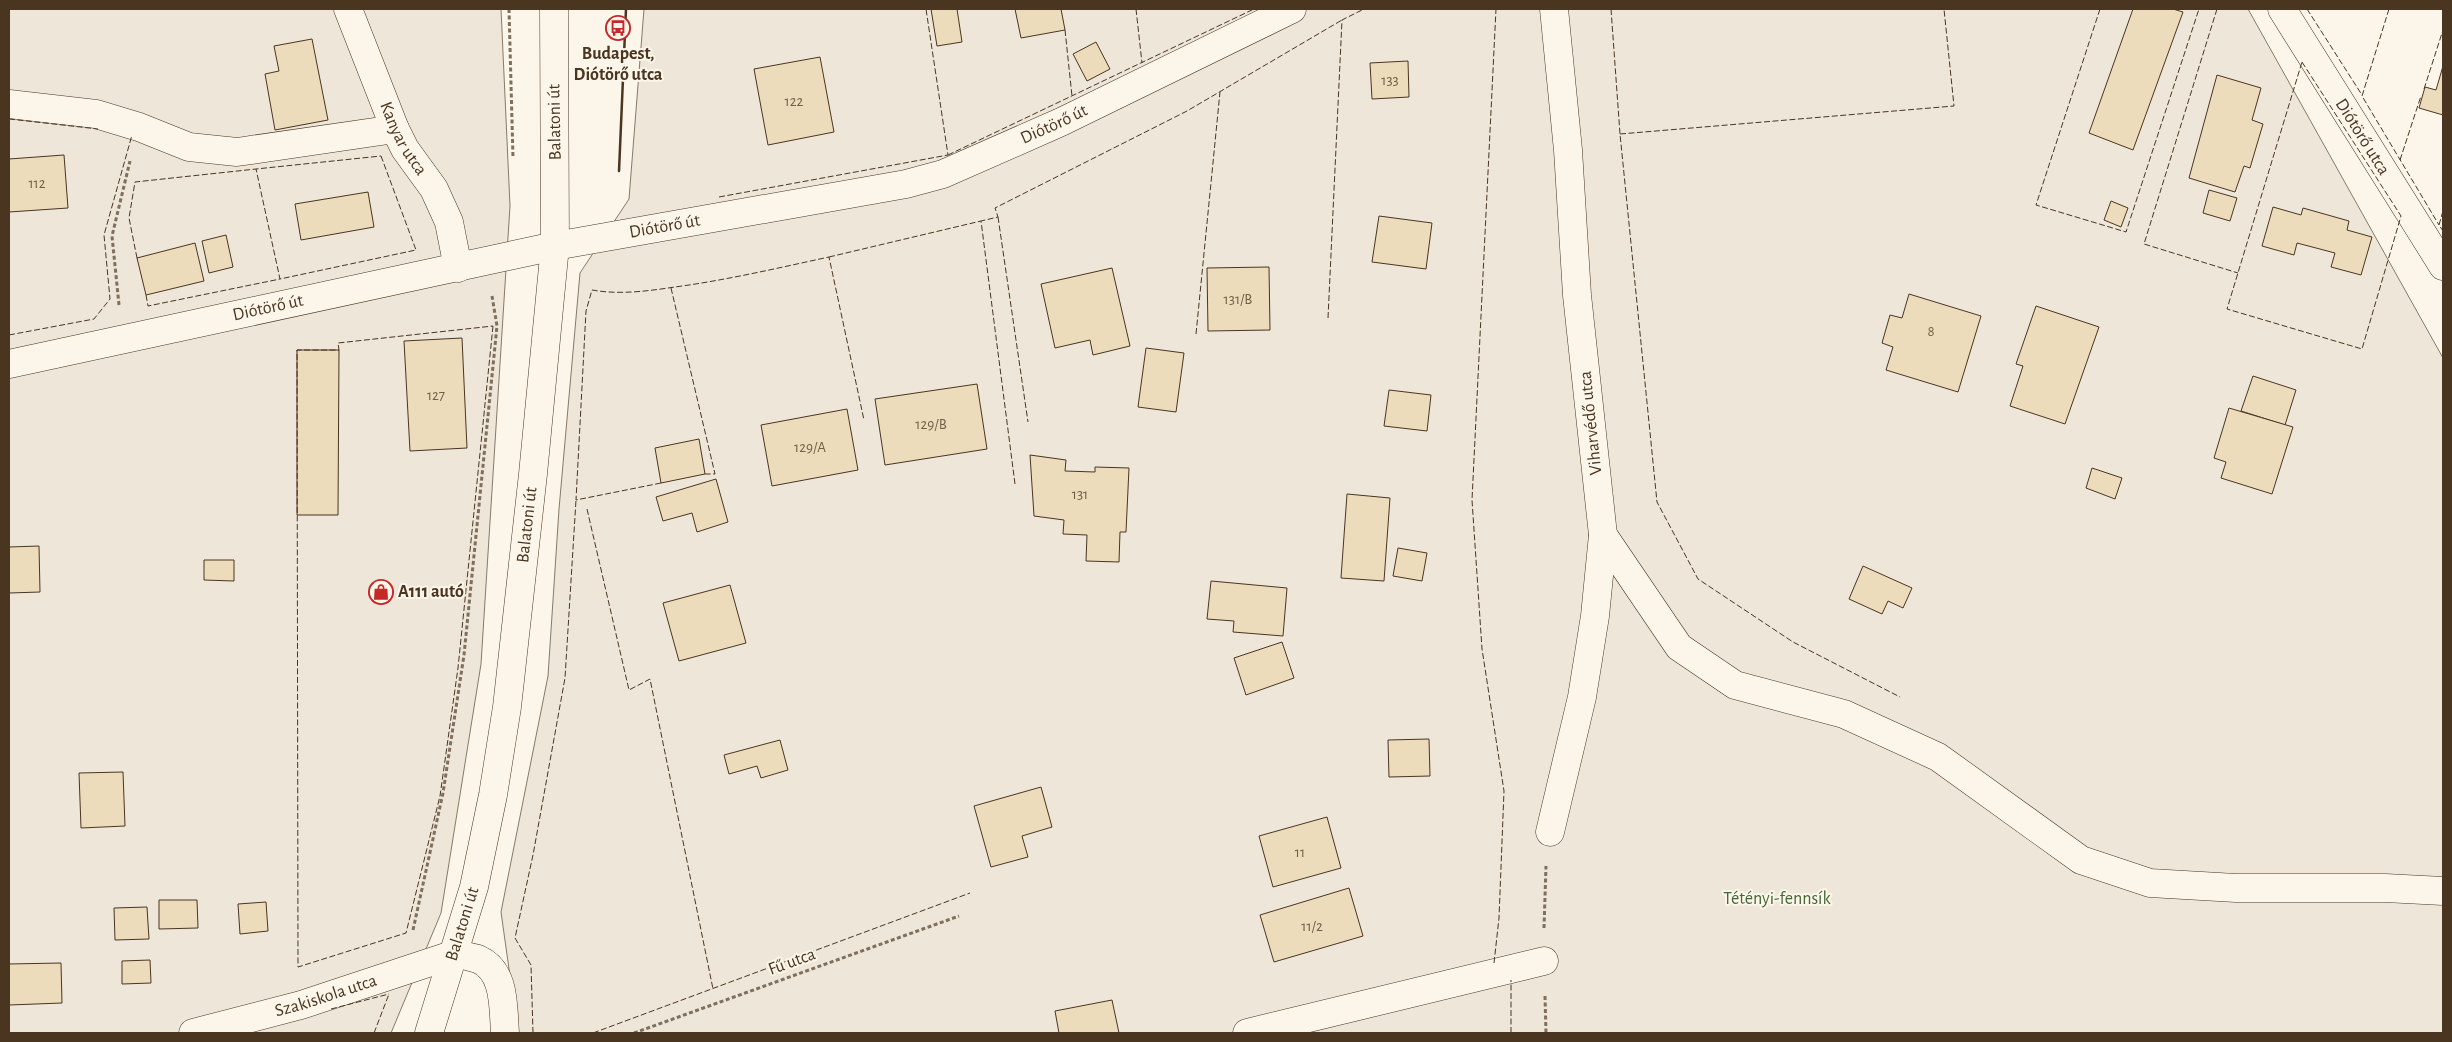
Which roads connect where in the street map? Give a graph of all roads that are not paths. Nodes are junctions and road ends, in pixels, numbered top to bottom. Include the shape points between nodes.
1 (348, 9) edge
2 (554, 9) edge
3 (1292, 9) edge
4 (1554, 9) edge
5 (2282, 9) edge
6 (9, 104) edge
7 (395, 129) junction
8 (555, 246) junction
9 (2443, 266) edge
10 (458, 268) junction
11 (9, 364) edge
12 (1604, 535) junction
13 (1550, 832) dead end
14 (2443, 891) edge
15 (455, 954) junction
16 (1544, 961) dead end
17 (193, 1033) edge
18 (429, 1033) edge
19 (505, 1033) edge
20 (1246, 1033) edge

1 - 7 street, Kanyar utca
2 - 8 street, Balatoni út
3 - 8 street, Diótörő út via 1061,122 943,174 906,184
4 - 12 street, Viharvédő utca via 1568,150 1577,295
5 - 9 street, Diótörő utca
6 - 7 street via 96,114 189,147 237,152
7 - 10 street, Kanyar utca via 434,189 449,222
8 - 10 street, Diótörő út
8 - 15 street, Balatoni út via 507,707 474,887
10 - 11 street, Diótörő út
12 - 13 street, Viharvédő utca via 1582,696
12 - 14 street via 1679,647 1735,685 1844,714 1938,757 2081,860 2150,883 2236,888
15 - 17 street, Szakiskola utca via 301,1005
15 - 18 street, Balatoni út
15 - 19 street via 479,960 498,977
16 - 20 street

